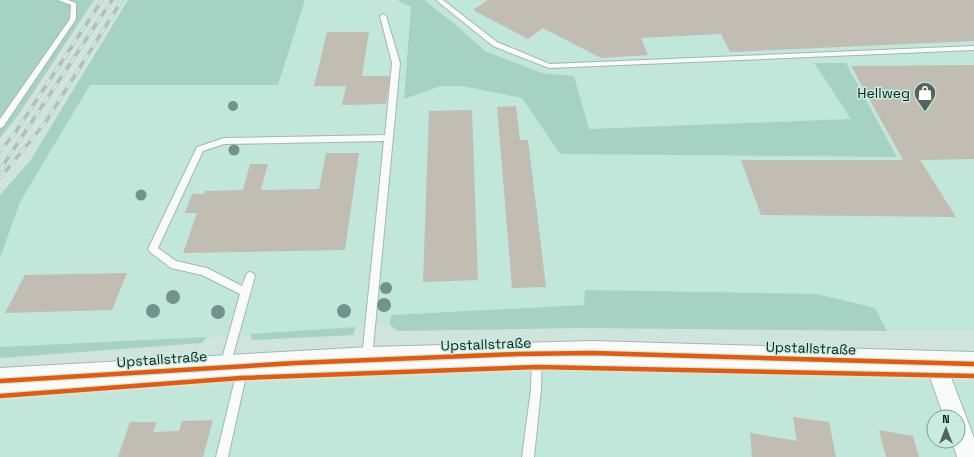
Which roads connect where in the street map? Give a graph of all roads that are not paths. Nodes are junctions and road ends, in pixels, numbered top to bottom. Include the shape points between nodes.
1 (61, 0) edge
2 (439, 0) edge
3 (383, 16) dead end
4 (974, 48) edge
5 (0, 125) edge
6 (389, 138) junction
7 (250, 276) dead end
8 (245, 292) junction
9 (537, 353) junction
10 (367, 360) junction
11 (936, 363) junction
12 (974, 364) edge
13 (234, 365) junction
14 (0, 380) edge
15 (952, 409) edge
16 (222, 457) edge
17 (528, 457) edge

1 - 5 lane via 74,4 74,19
2 - 4 lane via 495,44 549,66
3 - 6 lane via 396,63
6 - 8 lane via 224,141 200,150 153,249 174,265 204,271
6 - 10 lane
7 - 8 lane
8 - 13 lane
9 - 10 street, Upstallstraße
9 - 11 street, Upstallstraße
9 - 17 lane
10 - 13 street, Upstallstraße
11 - 12 street, Upstallstraße
11 - 15 street
13 - 14 street, Upstallstraße
13 - 16 lane

